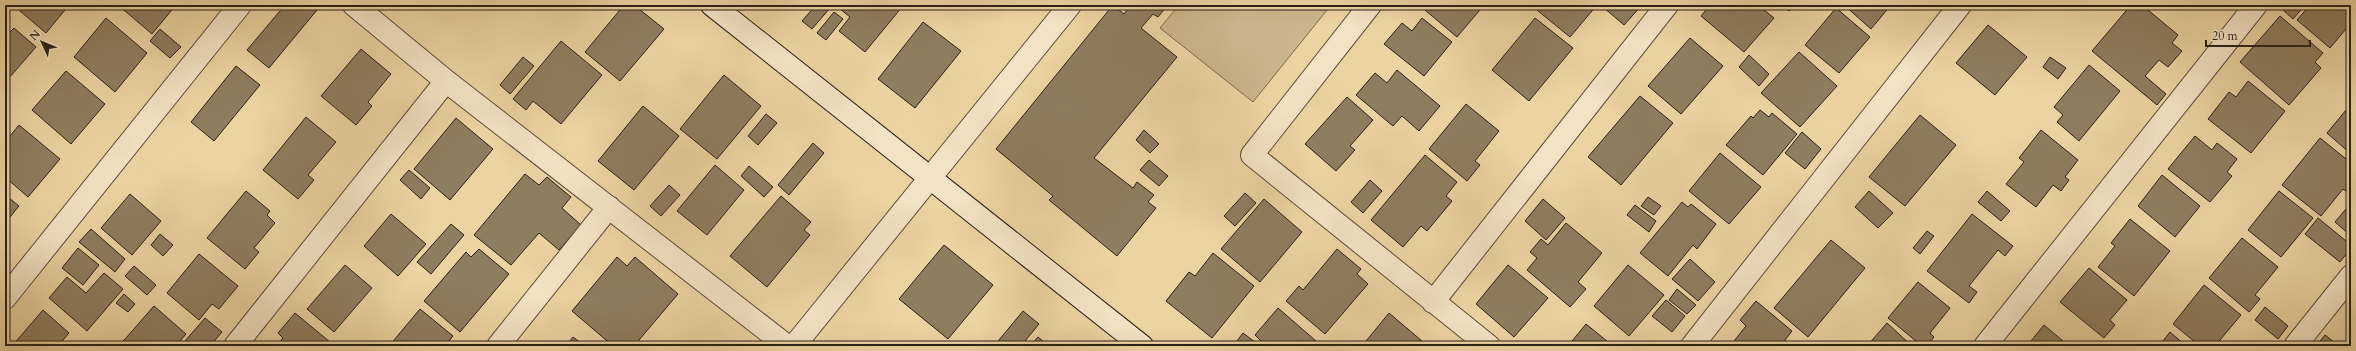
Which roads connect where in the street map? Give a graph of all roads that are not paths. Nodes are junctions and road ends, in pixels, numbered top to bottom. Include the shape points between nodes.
1 (240, 5) edge
2 (354, 5) edge
3 (712, 5) edge
4 (1370, 5) edge
5 (1667, 5) edge
6 (1960, 5) edge
7 (2256, 5) edge
8 (1067, 6) edge
9 (446, 81) junction
10 (930, 178) junction
11 (609, 207) junction
12 (2351, 276) edge
13 (5, 298) edge
14 (1432, 302) junction
15 (235, 346) edge
16 (498, 346) edge
17 (787, 346) edge
18 (794, 346) edge
19 (1142, 346) edge
20 (1489, 346) edge
21 (1692, 346) edge
22 (1985, 346) edge
23 (2295, 346) edge

1 - 13 street
2 - 9 street
3 - 10 street
4 - 14 street via 1252,155
5 - 14 street
6 - 21 street
7 - 22 street
8 - 10 street
9 - 11 street
9 - 15 street
10 - 18 street
10 - 19 street
11 - 16 street
11 - 17 street
12 - 23 street
14 - 20 street

